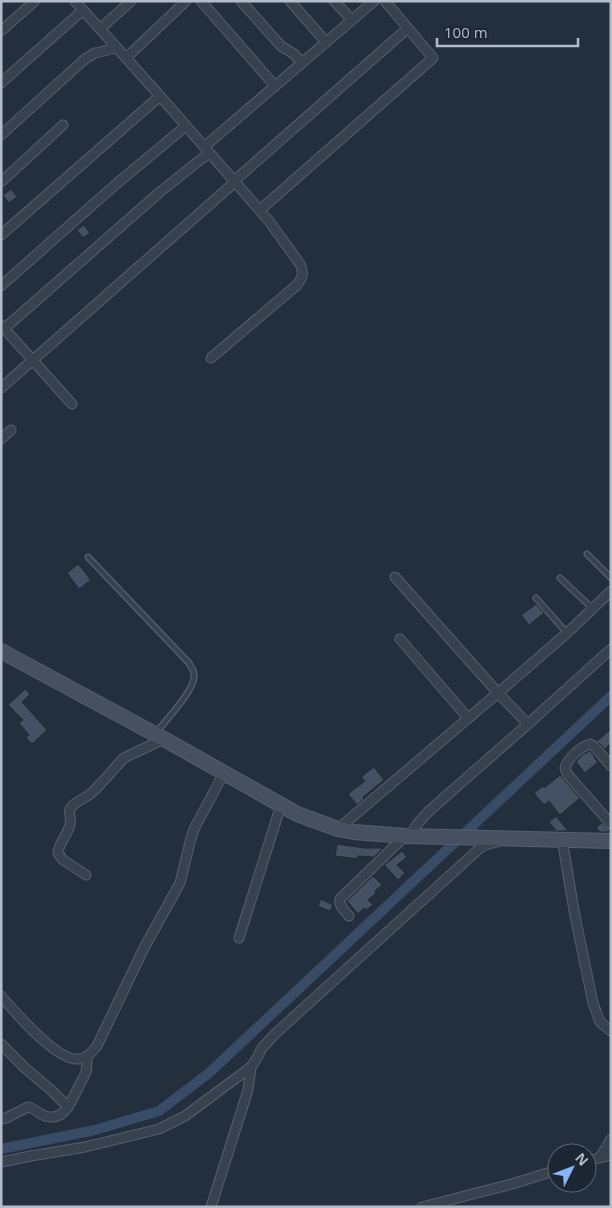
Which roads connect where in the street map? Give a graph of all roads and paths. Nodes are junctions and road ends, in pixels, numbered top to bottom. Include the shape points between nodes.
1 (35, 1) edge
2 (131, 1) edge
3 (186, 1) edge
4 (201, 1) edge
5 (241, 1) edge
6 (290, 1) edge
7 (334, 1) edge
8 (374, 1) edge
9 (385, 1) edge
10 (80, 4) edge
11 (352, 20) junction
12 (408, 28) junction
13 (100, 29) junction
14 (1, 31) edge
15 (326, 42) junction
16 (116, 48) junction
17 (126, 58) junction
18 (302, 63) junction
19 (1, 83) edge
20 (275, 86) junction
21 (160, 96) junction
22 (63, 126) dead end
23 (186, 126) junction
24 (1, 135) edge
25 (206, 150) junction
26 (1, 182) edge
27 (234, 182) junction
28 (260, 210) junction
29 (1, 235) edge
30 (1, 286) edge
31 (3, 327) edge
32 (211, 358) dead end
33 (33, 360) junction
34 (1, 388) edge
35 (72, 404) dead end
36 (11, 430) dead end
37 (1, 439) edge
38 (587, 554) dead end
39 (88, 557) dead end
40 (395, 577) dead end
41 (560, 578) dead end
42 (611, 578) edge
43 (611, 591) edge
44 (536, 598) dead end
45 (592, 608) junction
46 (567, 632) junction
47 (400, 639) dead end
48 (611, 649) edge
49 (1, 651) edge
50 (498, 693) junction
51 (468, 718) junction
52 (528, 724) junction
53 (160, 737) junction
54 (611, 766) edge
55 (224, 773) junction
56 (281, 805) junction
57 (611, 824) edge
58 (338, 829) junction
59 (407, 836) junction
60 (507, 839) junction
61 (562, 839) junction
62 (611, 841) edge
63 (86, 875) dead end
64 (349, 916) dead end
65 (239, 938) dead end
66 (1, 996) edge
67 (611, 1032) edge
68 (1, 1044) edge
69 (87, 1056) junction
70 (251, 1067) junction
71 (68, 1107) junction
72 (1, 1119) edge
73 (611, 1140) edge
74 (611, 1155) edge
75 (601, 1156) junction
76 (597, 1157) edge
77 (1, 1162) edge
78 (547, 1173) edge
79 (442, 1205) edge
80 (210, 1207) edge
81 (422, 1207) edge

1 - 14 street
2 - 13 street
3 - 17 street
4 - 20 street
5 - 18 street via 281,46
6 - 15 street
7 - 11 street
8 - 11 street
9 - 12 street
10 - 13 street
10 - 19 street
11 - 15 street
12 - 27 street
12 - 28 street via 433,58
13 - 16 street
15 - 18 street
16 - 17 street
16 - 24 street via 85,59
17 - 21 street
18 - 20 street
20 - 25 street
21 - 23 street
21 - 29 street
22 - 26 street
23 - 25 street
23 - 30 street
25 - 27 street
25 - 31 street
27 - 28 street
27 - 33 street
28 - 32 street via 300,264 303,276
31 - 33 street
33 - 34 street
33 - 35 street
36 - 37 street
38 - 42 lane
39 - 53 lane via 194,673 194,682
40 - 50 street
41 - 45 lane
43 - 45 street
44 - 46 lane
45 - 46 street
46 - 50 street
47 - 51 street
48 - 52 street
49 - 53 street
50 - 51 street
50 - 52 street
51 - 58 street
52 - 59 street via 429,811
53 - 55 street
53 - 63 street via 124,758 90,794 70,808 71,822 58,853
54 - 57 street via 590,744 569,760 565,768
55 - 56 street
55 - 69 street via 195,827 180,883 144,948 97,1046
56 - 58 street
56 - 65 street
58 - 59 street
59 - 60 street
59 - 64 street via 340,899 340,905
60 - 61 street
60 - 70 street via 479,849 276,1033
61 - 62 street
61 - 67 street via 574,916 593,1003 600,1022
66 - 69 street via 54,1050 77,1060
68 - 71 street
69 - 71 street via 85,1072
70 - 77 street via 185,1116 159,1129 85,1148
70 - 80 street via 248,1090
71 - 72 street via 56,1117 42,1116 28,1107
73 - 75 street
74 - 75 street
75 - 76 street
78 - 79 street
79 - 81 street

